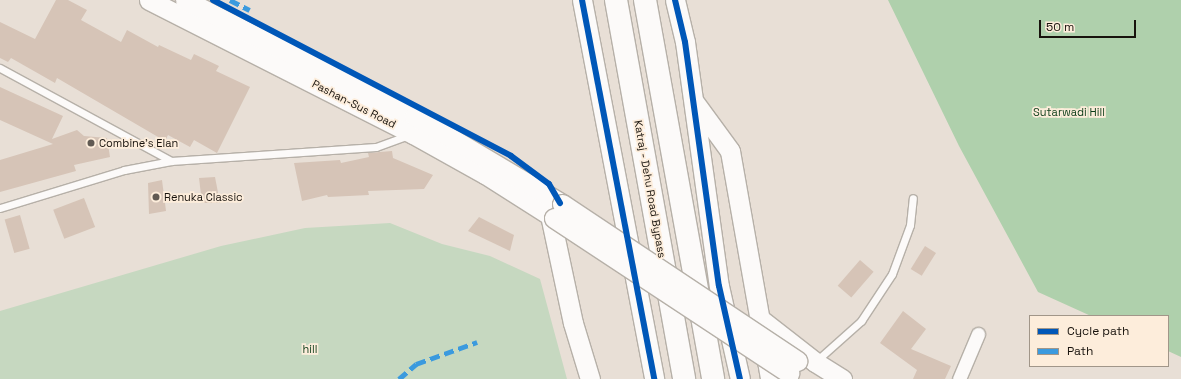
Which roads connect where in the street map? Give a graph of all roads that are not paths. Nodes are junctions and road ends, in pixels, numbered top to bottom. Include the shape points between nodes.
1 (149, 0) edge
2 (185, 0) edge
3 (582, 0) edge
4 (616, 0) edge
5 (645, 0) edge
6 (675, 0) edge
7 (0, 68) edge
8 (693, 100) junction
9 (413, 134) junction
10 (171, 161) junction
11 (913, 198) dead end
12 (0, 208) edge
13 (555, 212) junction
14 (760, 319) junction
15 (978, 334) dead end
16 (800, 369) edge
17 (590, 379) edge
18 (654, 379) edge
19 (684, 379) edge
20 (713, 379) edge
21 (740, 379) edge
22 (770, 379) edge
23 (825, 379) edge
24 (842, 379) edge
25 (959, 379) edge

1 - 9 street, Pashan-Sus Road
2 - 13 street, Pashan-Sus Road via 414,116
3 - 18 street
4 - 19 highway, Katraj - Dehu Road Bypass
5 - 20 highway
6 - 8 street via 685,42
7 - 10 lane
8 - 14 street via 730,151
8 - 21 street via 719,286
9 - 10 lane via 376,147
9 - 13 street, Pashan-Sus Road
10 - 12 lane via 124,170
11 - 16 lane via 910,225 888,280 861,321
13 - 16 street, bridge
13 - 17 street via 556,249
14 - 16 street
14 - 22 street
15 - 25 street
16 - 23 street
16 - 24 street

